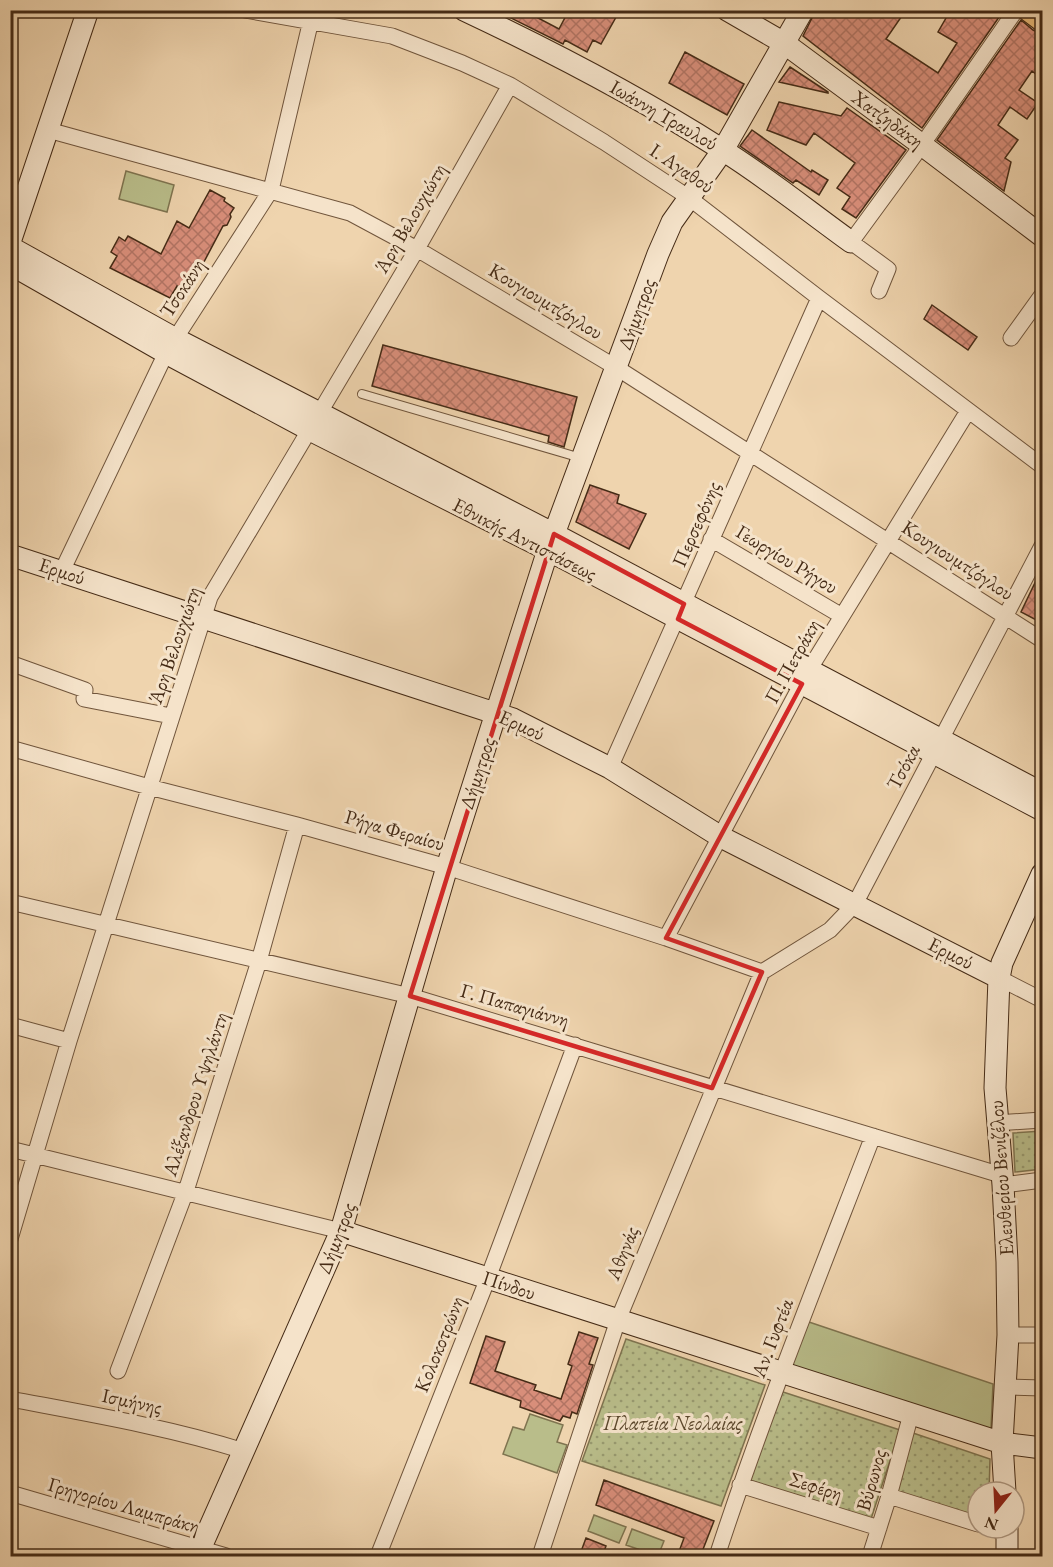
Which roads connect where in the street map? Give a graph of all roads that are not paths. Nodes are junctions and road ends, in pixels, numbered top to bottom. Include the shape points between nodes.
1 (88, 10) edge
2 (245, 10) edge
3 (464, 10) edge
4 (727, 10) edge
5 (803, 10) edge
6 (1016, 10) edge
7 (1030, 10) edge
8 (1042, 19) edge
9 (310, 20) junction
10 (784, 43) junction
11 (510, 85) junction
12 (48, 130) junction
13 (922, 145) junction
14 (723, 150) junction
15 (271, 190) junction
16 (688, 197) junction
17 (1042, 236) edge
18 (10, 242) edge
19 (851, 242) junction
20 (10, 247) edge
21 (417, 249) junction
22 (10, 264) edge
23 (879, 291) dead end
24 (1042, 295) edge
25 (819, 298) junction
26 (1011, 338) dead end
27 (170, 345) junction
28 (617, 368) junction
29 (362, 394) dead end
30 (968, 411) junction
31 (315, 421) junction
32 (750, 453) junction
33 (583, 458) junction
34 (1042, 466) edge
35 (711, 539) junction
36 (888, 540) junction
37 (551, 542) junction
38 (1042, 546) edge
39 (10, 555) edge
40 (62, 571) junction
41 (681, 611) junction
42 (842, 616) junction
43 (1006, 616) junction
44 (202, 617) junction
45 (1042, 640) edge
46 (10, 663) edge
47 (805, 677) junction
48 (496, 713) junction
49 (171, 716) junction
50 (937, 745) junction
51 (10, 748) edge
52 (610, 768) junction
53 (149, 787) junction
54 (1042, 793) edge
55 (1042, 810) edge
56 (297, 825) junction
57 (721, 837) junction
58 (447, 867) junction
59 (1042, 874) edge
60 (10, 902) edge
61 (855, 904) junction
62 (106, 924) junction
63 (666, 938) junction
64 (259, 961) junction
65 (762, 972) junction
66 (999, 978) junction
67 (410, 996) junction
68 (1042, 1000) edge
69 (10, 1025) edge
70 (69, 1041) junction
71 (576, 1045) junction
72 (712, 1088) junction
73 (1042, 1120) edge
74 (996, 1123) junction
75 (873, 1136) junction
76 (10, 1149) edge
77 (36, 1155) junction
78 (1002, 1180) junction
79 (1042, 1180) edge
80 (186, 1191) junction
81 (341, 1231) junction
82 (10, 1239) edge
83 (488, 1278) junction
84 (618, 1320) junction
85 (1008, 1335) junction
86 (1042, 1335) edge
87 (118, 1371) dead end
88 (781, 1373) junction
89 (1006, 1386) junction
90 (1042, 1388) edge
91 (10, 1399) edge
92 (911, 1414) junction
93 (1002, 1443) junction
94 (1042, 1448) edge
95 (244, 1451) junction
96 (1004, 1480) edge
97 (740, 1485) junction
98 (10, 1493) edge
99 (889, 1496) junction
100 (966, 1520) edge
101 (879, 1528) junction
102 (1003, 1540) edge
103 (199, 1553) edge
104 (226, 1557) edge
105 (378, 1557) edge
106 (540, 1557) edge
107 (717, 1557) edge
108 (870, 1557) edge
109 (1007, 1557) edge

1 - 12 street
2 - 9 street, Ι. Αγαθού
3 - 14 street, Ιωάννη Τραυλού via 617,87
4 - 10 street, Χατζηδάκη
5 - 10 street, Δήμητρος
6 - 13 street
7 - 8 main road
9 - 11 street, Ι. Αγαθού via 392,36
9 - 15 street, Τσοκάνη
10 - 13 street, Χατζηδάκη
10 - 14 street, Δήμητρος
11 - 16 street, Ι. Αγαθού
11 - 21 street, Άρη Βελουχιώτη
12 - 15 street, Κουγιουμτζόγλου
12 - 18 street
13 - 17 street, Χατζηδάκη
13 - 19 street
14 - 16 street, Δήμητρος
14 - 19 street, Ιωάννη Τραυλού
15 - 21 street, Κουγιουμτζόγλου via 350,213
15 - 27 street, Τσοκάνη
16 - 25 street, Ι. Αγαθού
16 - 28 street, Δήμητρος via 658,254
19 - 23 street via 888,269
20 - 27 street, Εθνικής Αντιστάσεως
21 - 28 street, Κουγιουμτζόγλου
21 - 31 street, Άρη Βελουχιώτη
22 - 27 street, Εθνικής Αντιστάσεως
24 - 26 street
25 - 30 street, Ι. Αγαθού
25 - 32 street, Περσεφόνης
27 - 31 street, Εθνικής Αντιστάσεως
27 - 40 street, Τσοκάνη
28 - 32 street, Κουγιουμτζόγλου
28 - 33 street, Δήμητρος
29 - 33 lane
30 - 34 street, Ι. Αγαθού
30 - 36 street, Π. Πετράκη
31 - 37 street, Εθνικής Αντιστάσεως
31 - 44 street, Άρη Βελουχιώτη via 210,597
32 - 35 street, Περσεφόνης
32 - 36 street, Κουγιουμτζόγλου
33 - 37 street, Δήμητρος
35 - 41 street, Περσεφόνης
35 - 42 street, Γεωργίου Ρήγου
36 - 42 street, Π. Πετράκη
36 - 43 street, Κουγιουμτζόγλου
37 - 41 street, Εθνικής Αντιστάσεως
37 - 48 street, Δήμητρος
38 - 43 street, Τσόκα
39 - 40 street, Ερμού
40 - 44 street, Ερμού
41 - 47 street, Εθνικής Αντιστάσεως
41 - 52 street, Περσεφόνης
42 - 47 street, Π. Πετράκη
43 - 45 street, Κουγιουμτζόγλου
43 - 50 street, Τσόκα
44 - 48 street, Ερμού
44 - 49 street, Άρη Βελουχιώτη
46 - 49 street via 85,690 84,699
47 - 50 street, Εθνικής Αντιστάσεως
47 - 57 street, Π. Πετράκη
48 - 52 street, Ερμού
48 - 58 street, Δήμητρος
49 - 53 street, Άρη Βελουχιώτη
50 - 54 street, Εθνικής Αντιστάσεως
50 - 55 street, Εθνικής Αντιστάσεως
50 - 61 street, Τσόκα
51 - 53 street, Ρήγα Φεραίου
52 - 57 street, Ερμού
53 - 56 street, Ρήγα Φεραίου
53 - 62 street, Άρη Βελουχιώτη
56 - 58 street, Ρήγα Φεραίου
56 - 64 street, Αλέξανδρου Υψηλάντη
57 - 61 street, Ερμού
57 - 63 street, Π. Πετράκη
58 - 63 street, Ρήγα Φεραίου
58 - 67 street, Δήμητρος
59 - 66 street, Ελευθερίου Βενιζέλου
60 - 62 street, Γ. Παπαγιάννη
61 - 65 street, Τσόκα via 830,930
61 - 66 street, Ερμού
62 - 64 street, Γ. Παπαγιάννη
62 - 70 street, Άρη Βελουχιώτη
63 - 65 street, Ρήγα Φεραίου
64 - 67 street, Γ. Παπαγιάννη
64 - 80 street, Αλέξανδρου Υψηλάντη
65 - 72 street, Αθηνάς
66 - 68 street
66 - 74 street, Ελευθερίου Βενιζέλου
67 - 71 street, Γ. Παπαγιάννη
67 - 81 street, Δήμητρος
69 - 70 street
70 - 77 street, Άρη Βελουχιώτη
71 - 72 street, Γ. Παπαγιάννη
71 - 83 street, Κολοκοτρώνη
72 - 75 street, Γ. Παπαγιάννη
72 - 84 street, Αθηνάς
73 - 74 street
74 - 78 street, Ελευθερίου Βενιζέλου
75 - 78 street, Γ. Παπαγιάννη
75 - 88 street, Αν. Γυφτέα
76 - 77 street, Πίνδου
77 - 80 street, Πίνδου
77 - 82 street, Άρη Βελουχιώτη
78 - 79 street
78 - 85 street, Ελευθερίου Βενιζέλου
80 - 81 street, Πίνδου
80 - 87 street, Αλέξανδρου Υψηλάντη
81 - 83 street, Πίνδου
81 - 95 street, Δήμητρος
83 - 84 street, Πίνδου
83 - 105 street, Κολοκοτρώνη
84 - 88 street, Πίνδου
84 - 106 street, Αθηνάς
85 - 86 street
85 - 89 street, Ελευθερίου Βενιζέλου
88 - 92 street, Πίνδου
88 - 97 street, Αν. Γυφτέα
89 - 90 street
89 - 93 street, Ελευθερίου Βενιζέλου
91 - 95 street, Ισμήνης via 150,1426
92 - 93 street, Πίνδου
92 - 99 street, Βύρωνος
93 - 94 street, Πίνδου
93 - 96 street, Ελευθερίου Βενιζέλου
95 - 103 street, Δήμητρος
97 - 101 street, Σεφέρη
97 - 107 street, Αν. Γυφτέα
98 - 103 street, Γρηγορίου Λαμπράκη
99 - 100 street
99 - 101 street, Βύρωνος
101 - 108 street, Βύρωνος
102 - 109 street
103 - 104 street, Γρηγορίου Λαμπράκη

